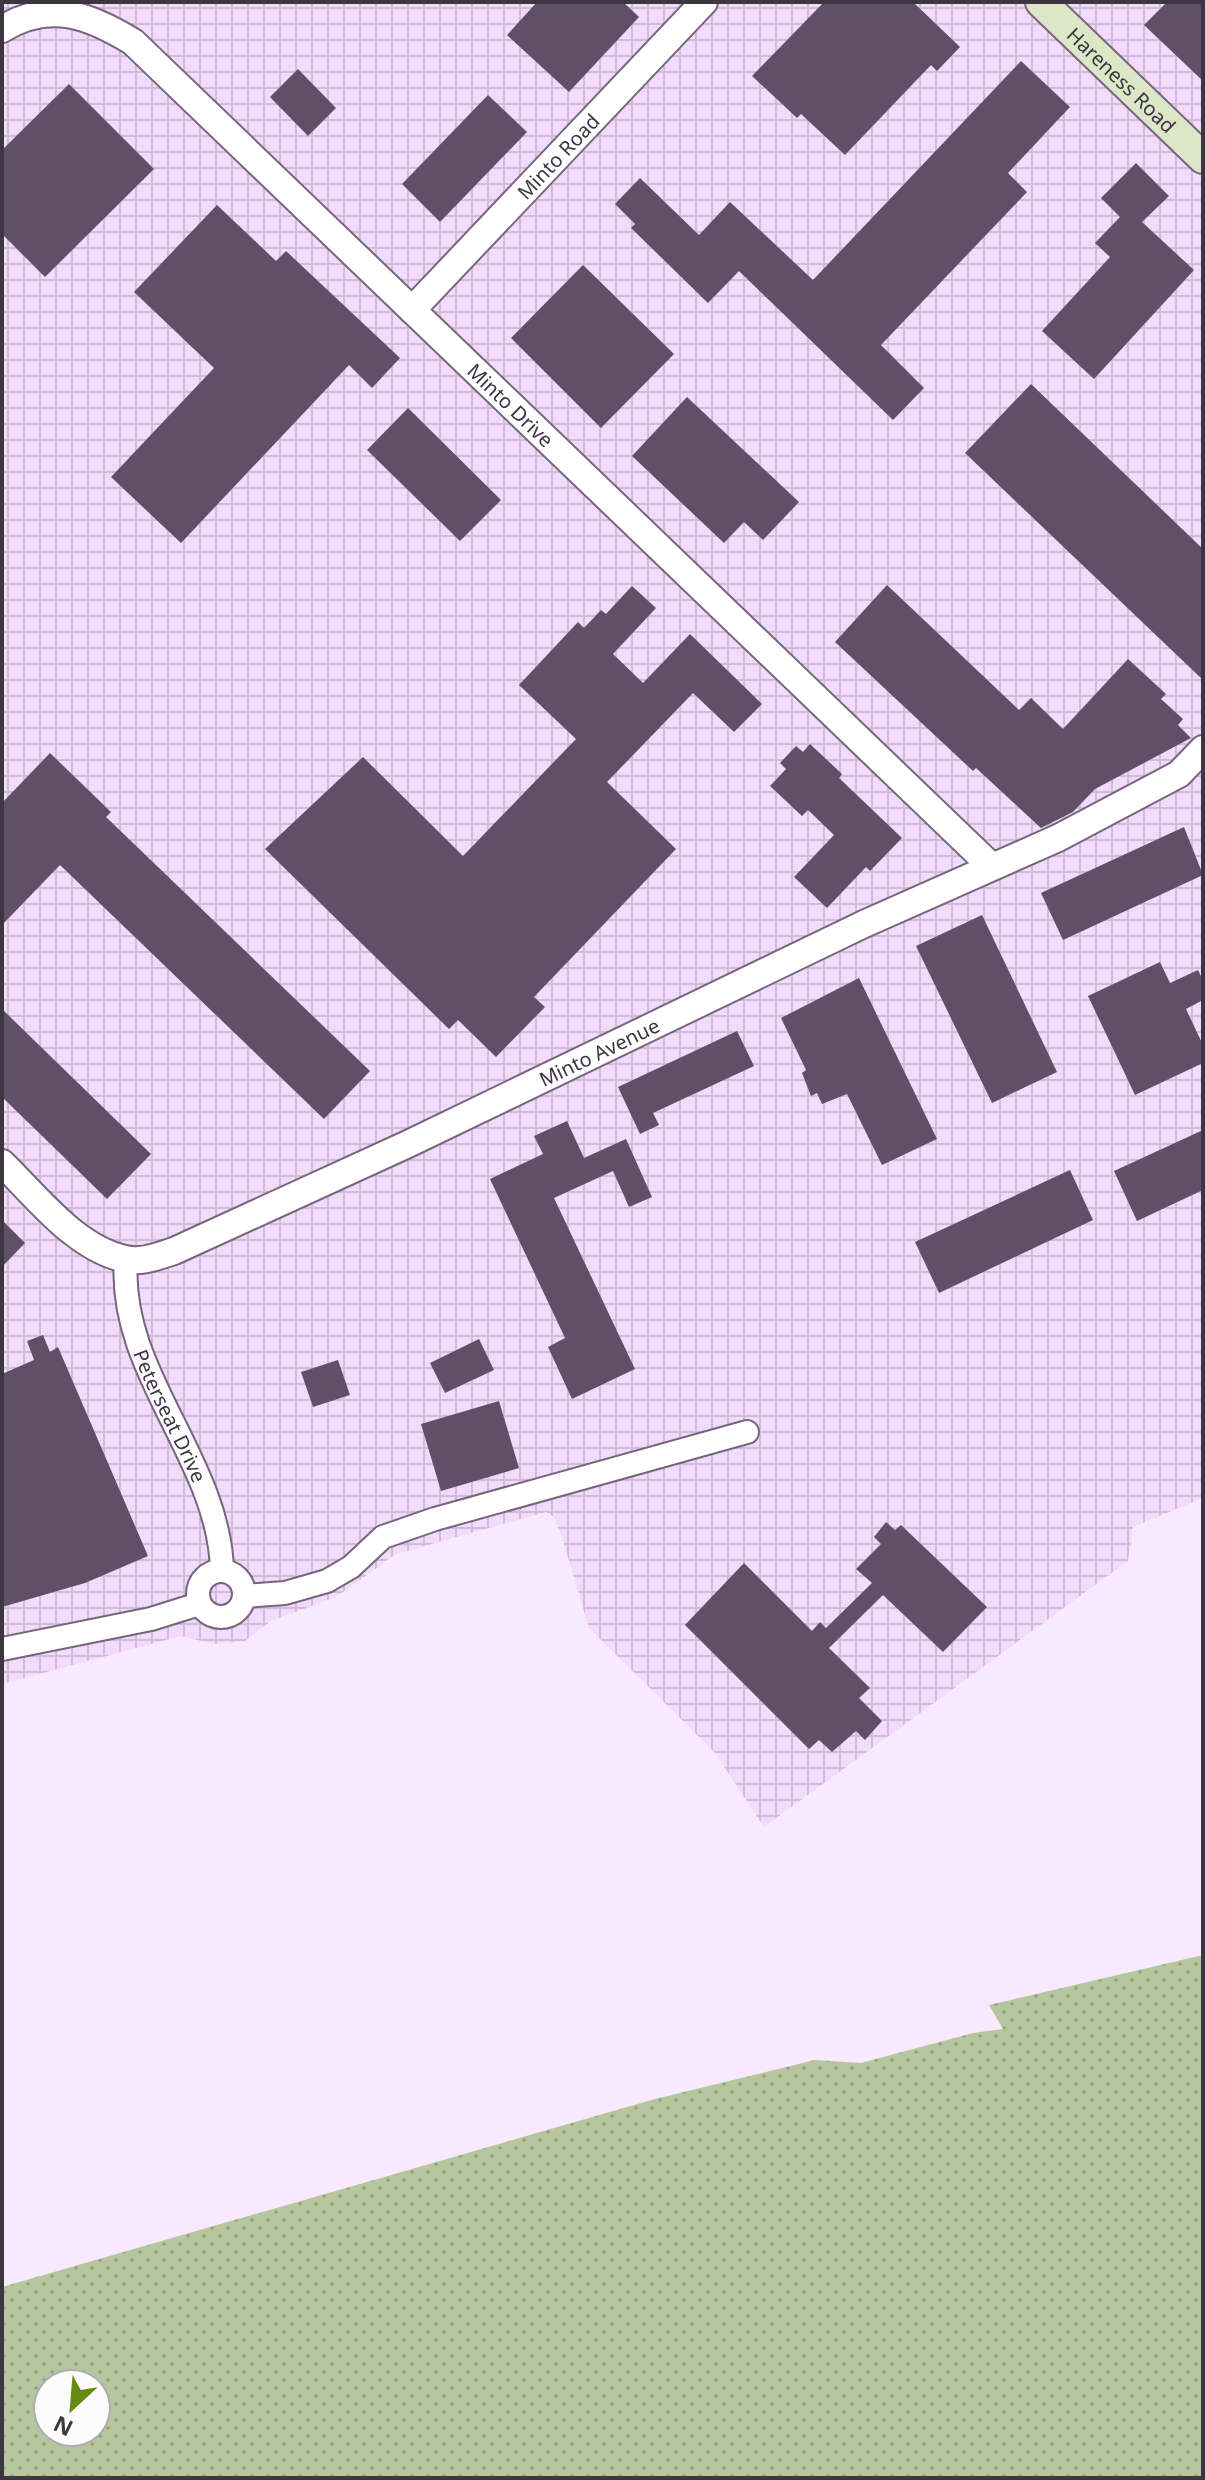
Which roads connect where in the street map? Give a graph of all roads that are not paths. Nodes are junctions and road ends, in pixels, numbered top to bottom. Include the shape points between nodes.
1 (704, 2) edge
2 (1041, 2) edge
3 (2, 29) edge
4 (1201, 153) edge
5 (412, 310) junction
6 (1203, 749) edge
7 (990, 865) junction
8 (2, 1163) edge
9 (126, 1260) junction
10 (747, 1432) dead end
11 (222, 1571) junction
12 (244, 1596) junction
13 (199, 1604) junction
14 (2, 1649) edge

1 - 5 street, Minto Road
2 - 4 main road, Hareness Road
3 - 5 street, Minto Drive via 42,13 68,12 96,19 133,42
5 - 7 street, Minto Drive
6 - 7 street, Minto Avenue via 1179,774 1058,838
7 - 9 street, Minto Avenue via 174,1251
8 - 9 street via 93,1247
9 - 11 street, Peterseat Drive via 124,1288 132,1325 215,1517
10 - 12 street via 435,1519 383,1537 327,1581 285,1593
11 - 12 street via 241,1582
11 - 13 street via 201,1581
12 - 13 street via 239,1610 225,1618 210,1615
13 - 14 street

